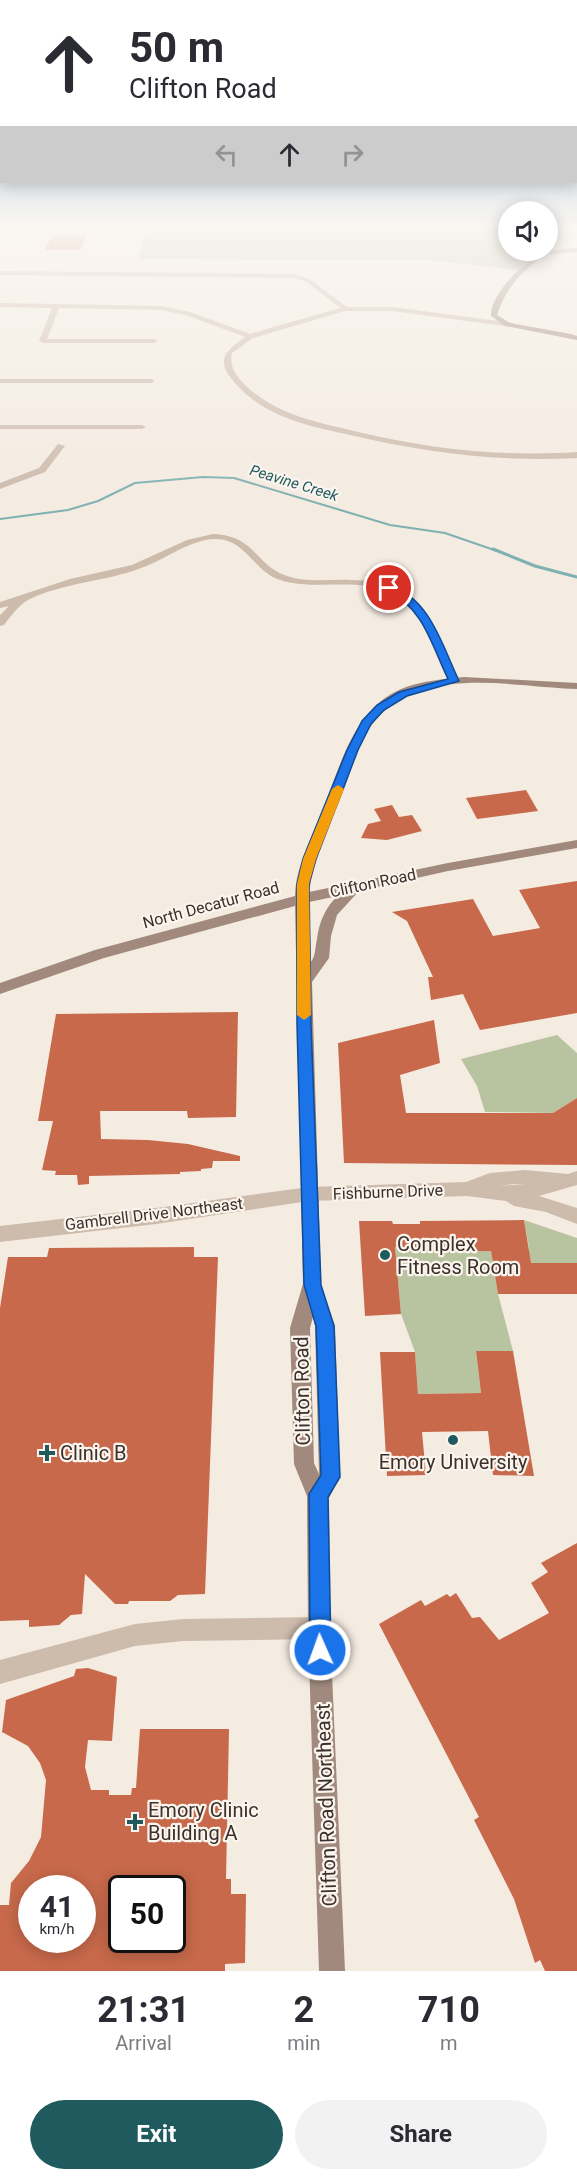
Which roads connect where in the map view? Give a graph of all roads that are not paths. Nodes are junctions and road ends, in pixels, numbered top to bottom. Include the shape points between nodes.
1 (52, 319) edge
2 (201, 319) edge
3 (310, 319) edge
4 (464, 319) edge
5 (495, 319) edge
6 (511, 325) junction
7 (250, 336) junction
8 (577, 338) edge
9 (154, 341) dead end
10 (0, 381) edge
11 (151, 381) dead end
12 (0, 427) edge
13 (142, 427) dead end
14 (61, 446) dead end
15 (577, 455) edge
16 (0, 486) edge
17 (36, 594) junction
18 (0, 606) edge
19 (0, 623) edge
20 (454, 681) junction
21 (577, 686) edge
22 (577, 844) edge
23 (428, 872) joint
24 (357, 887) junction
25 (302, 899) junction
26 (302, 918) junction
27 (304, 981) junction
28 (0, 989) edge
29 (304, 1025) junction
30 (575, 1182) edge
31 (309, 1185) junction
32 (467, 1189) junction
33 (488, 1195) junction
34 (577, 1216) edge
35 (0, 1234) edge
36 (318, 1494) joint
37 (319, 1628) junction
38 (0, 1672) edge
39 (332, 1971) edge

1 - 9 street via 43,341
2 - 7 street
3 - 7 street
4 - 6 street
5 - 6 main road
6 - 8 main road
7 - 15 street via 229,352 229,370 250,396 280,414 441,453 512,458
10 - 11 street
12 - 13 street
14 - 16 street via 42,470
17 - 18 street
17 - 19 street via 13,608
17 - 20 street via 138,566 196,539 230,537 244,544 270,571 290,580 369,584 404,595 421,611
20 - 21 main road
20 - 25 main road via 403,694 366,723 309,859
22 - 23 main road, Clifton Road
23 - 24 main road, North Decatur Road
24 - 25 main road, North Decatur Road
24 - 27 main road via 330,915 322,958
25 - 26 main road, Clifton Road
25 - 28 main road, North Decatur Road via 100,954
26 - 27 main road
26 - 29 main road, Clifton Road
27 - 29 main road
29 - 31 main road, Clifton Road
30 - 32 street, Fishburne Drive via 525,1177 485,1180
30 - 33 street, Fishburne Drive via 529,1193
31 - 32 street, Fishburne Drive
31 - 35 street, Gambrell Drive Northeast via 156,1216
31 - 36 main road, Clifton Road via 312,1285 300,1328 303,1464
32 - 33 street, Fishburne Drive
33 - 34 street via 546,1205
36 - 37 main road, Clifton Road Northeast
37 - 38 street via 183,1630 135,1635
37 - 39 main road, Clifton Road Northeast

